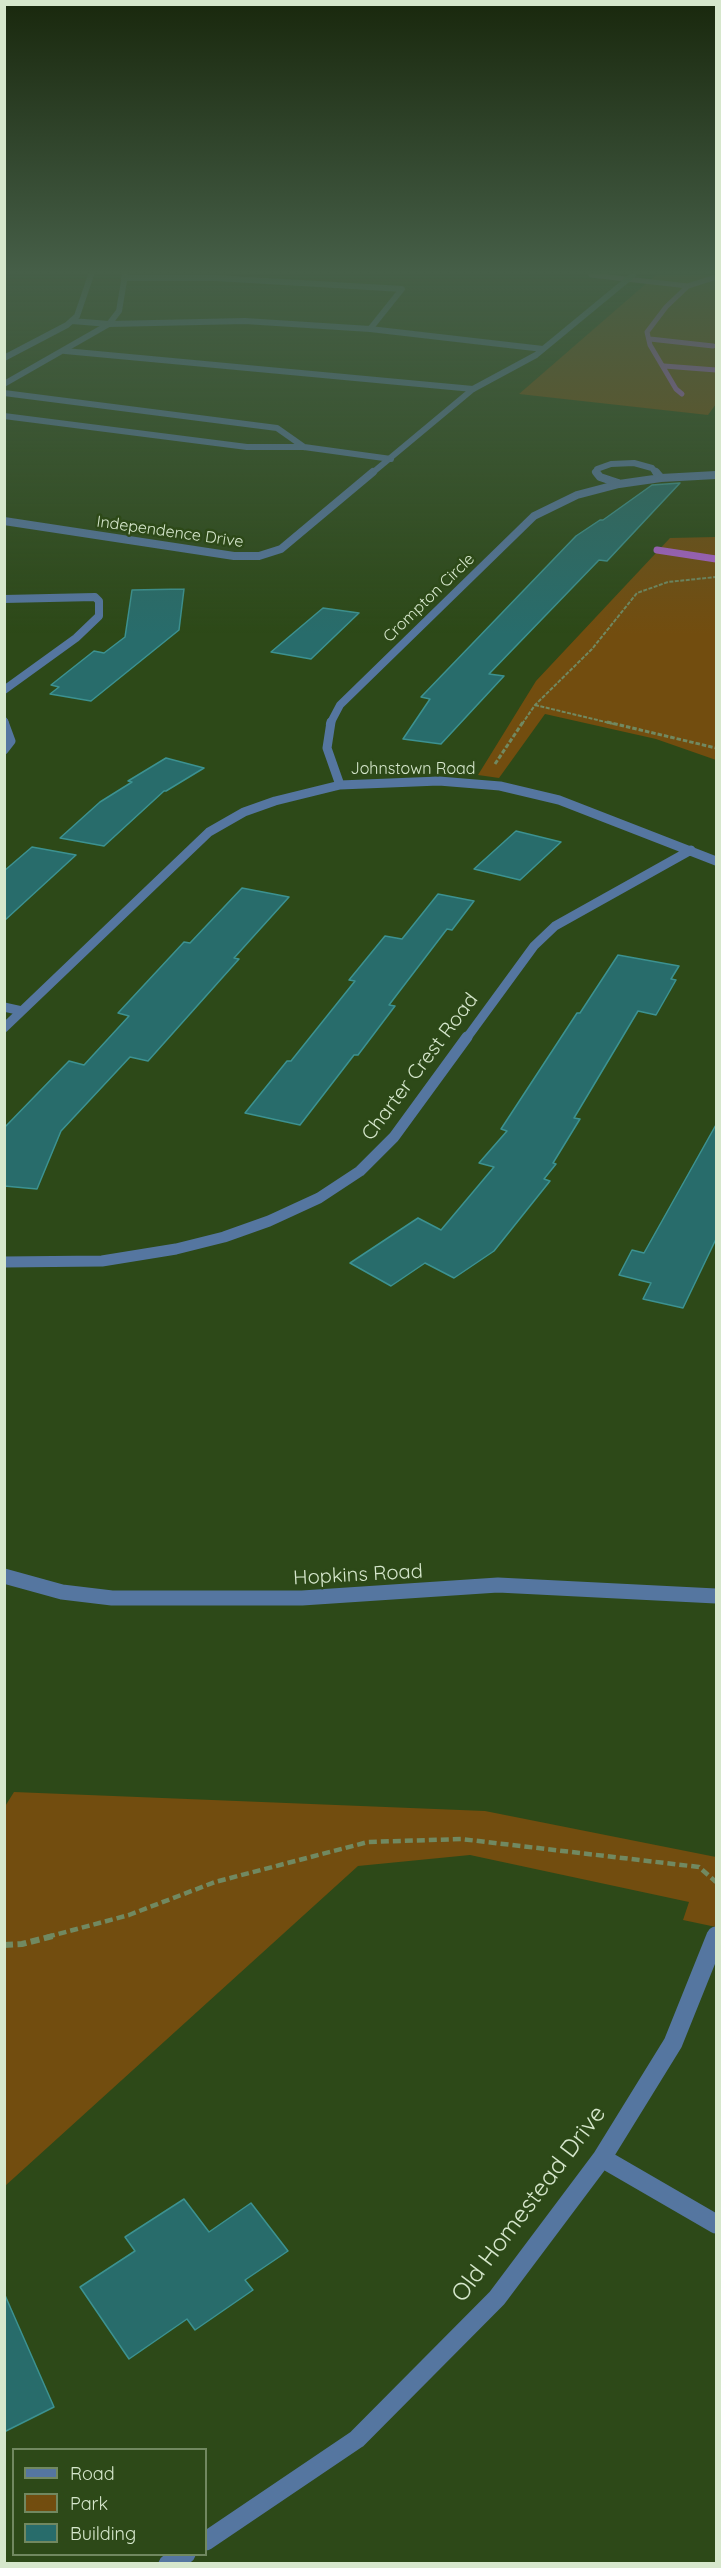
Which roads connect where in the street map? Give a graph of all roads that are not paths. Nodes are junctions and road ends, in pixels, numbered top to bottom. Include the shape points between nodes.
1 (18, 395) edge
2 (466, 395) edge
3 (4, 416) edge
4 (304, 447) junction
5 (392, 459) junction
6 (717, 475) edge
7 (661, 478) junction
8 (619, 484) junction
9 (4, 521) edge
10 (4, 600) edge
11 (4, 690) edge
12 (4, 721) edge
13 (4, 750) edge
14 (340, 785) junction
15 (691, 850) junction
16 (717, 861) edge
17 (4, 1007) edge
18 (22, 1011) junction
19 (4, 1028) edge
20 (4, 1262) edge
21 (4, 1576) edge
22 (717, 1596) edge
23 (717, 1935) edge
24 (602, 2158) junction
25 (717, 2224) edge
26 (207, 2540) edge
27 (182, 2556) edge
28 (168, 2564) edge

1 - 4 street via 278,428
2 - 5 street, Independence Drive
3 - 4 street via 247,447
4 - 5 street
5 - 9 street, Independence Drive via 281,549 259,556 234,556
6 - 7 street, Crompton Circle
7 - 8 street, Crompton Circle
7 - 8 street via 652,468 634,463 597,469 600,477
8 - 14 street, Crompton Circle via 578,495 534,516 340,705 329,726 327,747
10 - 11 street via 95,597 99,601 99,616 76,638
12 - 13 street via 10,741
14 - 15 street, Johnstown Road via 479,783 559,800
14 - 18 street, Johnstown Road via 254,808 209,832
15 - 16 street, Johnstown Road
15 - 20 street, Charter Crest Road via 555,926 534,946 394,1137 360,1171 319,1198 270,1221 176,1249 102,1261
17 - 18 street
18 - 19 street, Johnstown Road
21 - 22 street, Hopkins Road via 62,1592 112,1598 302,1598 498,1585
23 - 24 street, Old Homestead Drive via 673,2043
24 - 25 street
24 - 26 street, Old Homestead Drive via 496,2298 357,2439
27 - 28 street

